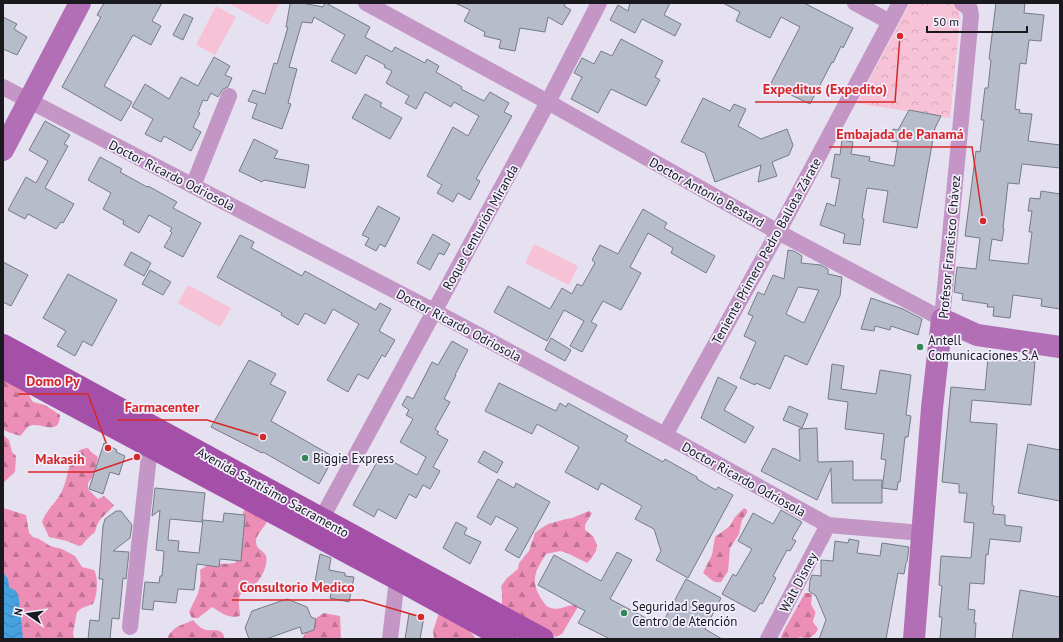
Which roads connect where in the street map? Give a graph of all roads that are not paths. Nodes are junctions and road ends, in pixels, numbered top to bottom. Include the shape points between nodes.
1 (80, 3) edge
2 (366, 3) edge
3 (599, 3) edge
4 (855, 3) edge
5 (900, 3) edge
6 (962, 3) edge
7 (890, 22) junction
8 (3, 87) edge
9 (229, 96) dead end
10 (29, 101) junction
11 (548, 102) junction
12 (3, 150) edge
13 (193, 186) junction
14 (778, 232) junction
15 (434, 311) junction
16 (942, 319) junction
17 (3, 345) edge
18 (1060, 347) edge
19 (3, 368) edge
20 (665, 435) junction
21 (150, 447) junction
22 (828, 525) junction
23 (317, 526) junction
24 (922, 533) junction
25 (397, 579) junction
26 (130, 627) dead end
27 (531, 636) edge
28 (390, 639) edge
29 (506, 639) edge
30 (768, 639) edge
31 (914, 639) edge

1 - 10 street
2 - 11 street, Doctor Antonio Bestard
3 - 11 street, Roque Centurión Miranda
4 - 7 street
5 - 7 street, Teniente Primero Pedro Ballota Zárate
6 - 16 street, Profesor Francisco Chávez via 970,9 971,16
7 - 14 street, Teniente Primero Pedro Ballota Zárate
8 - 10 street, Doctor Ricardo Odriosola
9 - 13 street
10 - 12 street
10 - 13 street, Doctor Ricardo Odriosola
11 - 14 street, Doctor Antonio Bestard
11 - 15 street, Roque Centurión Miranda
13 - 15 street, Doctor Ricardo Odriosola
14 - 16 street, Doctor Antonio Bestard
14 - 20 street, Teniente Primero Pedro Ballota Zárate
15 - 20 street, Doctor Ricardo Odriosola
15 - 23 street, Roque Centurión Miranda
16 - 18 street, Doctor Antonio Bestard via 977,335
16 - 24 street, Profesor Francisco Chávez
17 - 23 main road, Avenida Santísimo Sacramento
19 - 21 main road, Avenida Santísimo Sacramento
20 - 22 street, Doctor Ricardo Odriosola
21 - 23 main road, Avenida Santísimo Sacramento
21 - 26 street
22 - 24 street, Doctor Ricardo Odriosola
22 - 30 street, Walt Disney
23 - 25 main road, Avenida Santísimo Sacramento
23 - 27 main road, Avenida Santísimo Sacramento
24 - 31 street, Profesor Francisco Chávez
25 - 28 street
25 - 29 main road, Avenida Santísimo Sacramento

